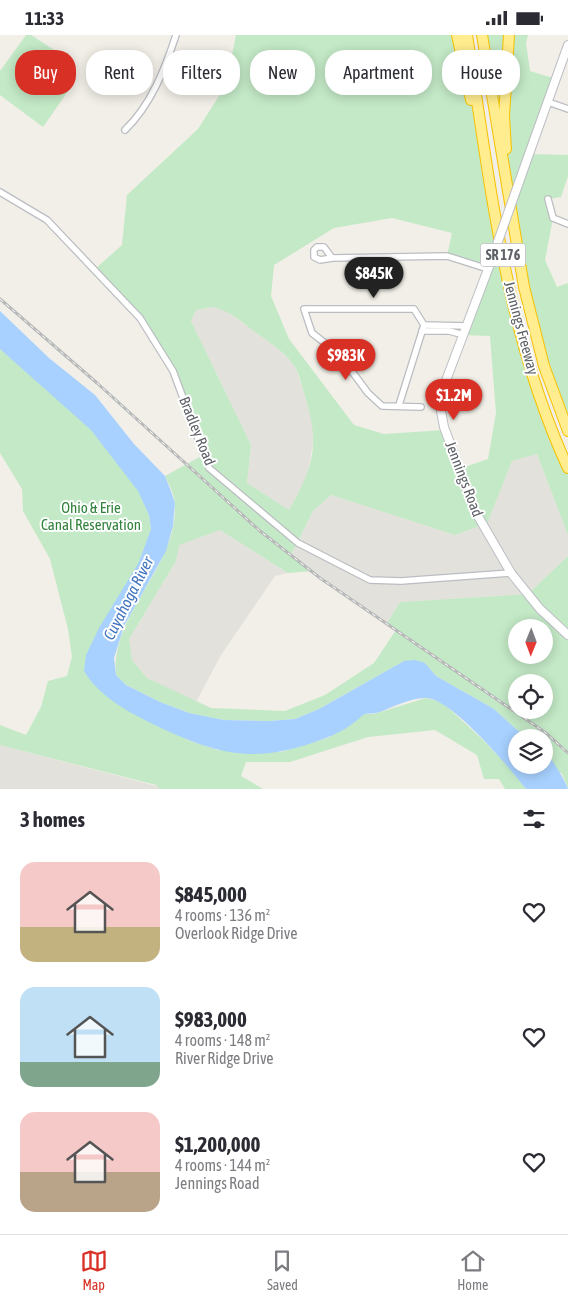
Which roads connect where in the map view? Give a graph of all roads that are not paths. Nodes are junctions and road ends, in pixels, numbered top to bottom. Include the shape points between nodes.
1 (176, 35) edge
2 (457, 35) edge
3 (467, 35) edge
4 (482, 35) edge
5 (509, 35) edge
6 (568, 45) edge
7 (548, 102) junction
8 (568, 109) edge
9 (124, 130) dead end
10 (483, 140) junction
11 (0, 193) edge
12 (548, 199) dead end
13 (512, 215) junction
14 (568, 224) edge
15 (332, 258) dead end
16 (489, 266) junction
17 (467, 326) junction
18 (423, 328) junction
19 (464, 335) junction
20 (399, 405) junction
21 (421, 407) dead end
22 (568, 431) edge
23 (568, 468) edge
24 (511, 573) junction
25 (568, 635) edge

1 - 9 street via 164,73 136,119
2 - 10 highway
3 - 10 highway, Jennings Freeway / SR 176
4 - 13 highway, Jennings Freeway / SR 176
5 - 13 highway via 504,116
6 - 7 street, Jennings Road
7 - 8 street
7 - 16 street, Jennings Road, bridge
10 - 23 highway, Jennings Freeway / SR 176 via 506,270 523,343 545,412
11 - 24 street, Bradley Road via 47,220 140,318 173,371 209,468 298,543 370,580 401,581
12 - 14 street via 553,218
13 - 22 highway, Jennings Freeway / SR 176 via 516,249 534,327
15 - 16 street via 447,256
16 - 17 street, Jennings Road
17 - 18 street
17 - 19 street, Jennings Road
18 - 19 street
18 - 20 street
18 - 20 street via 414,309 304,309 312,333 338,354 368,393 382,406
19 - 24 street, Jennings Road via 442,398 444,427 475,511
20 - 21 street
24 - 25 street, Jennings Road via 540,609

